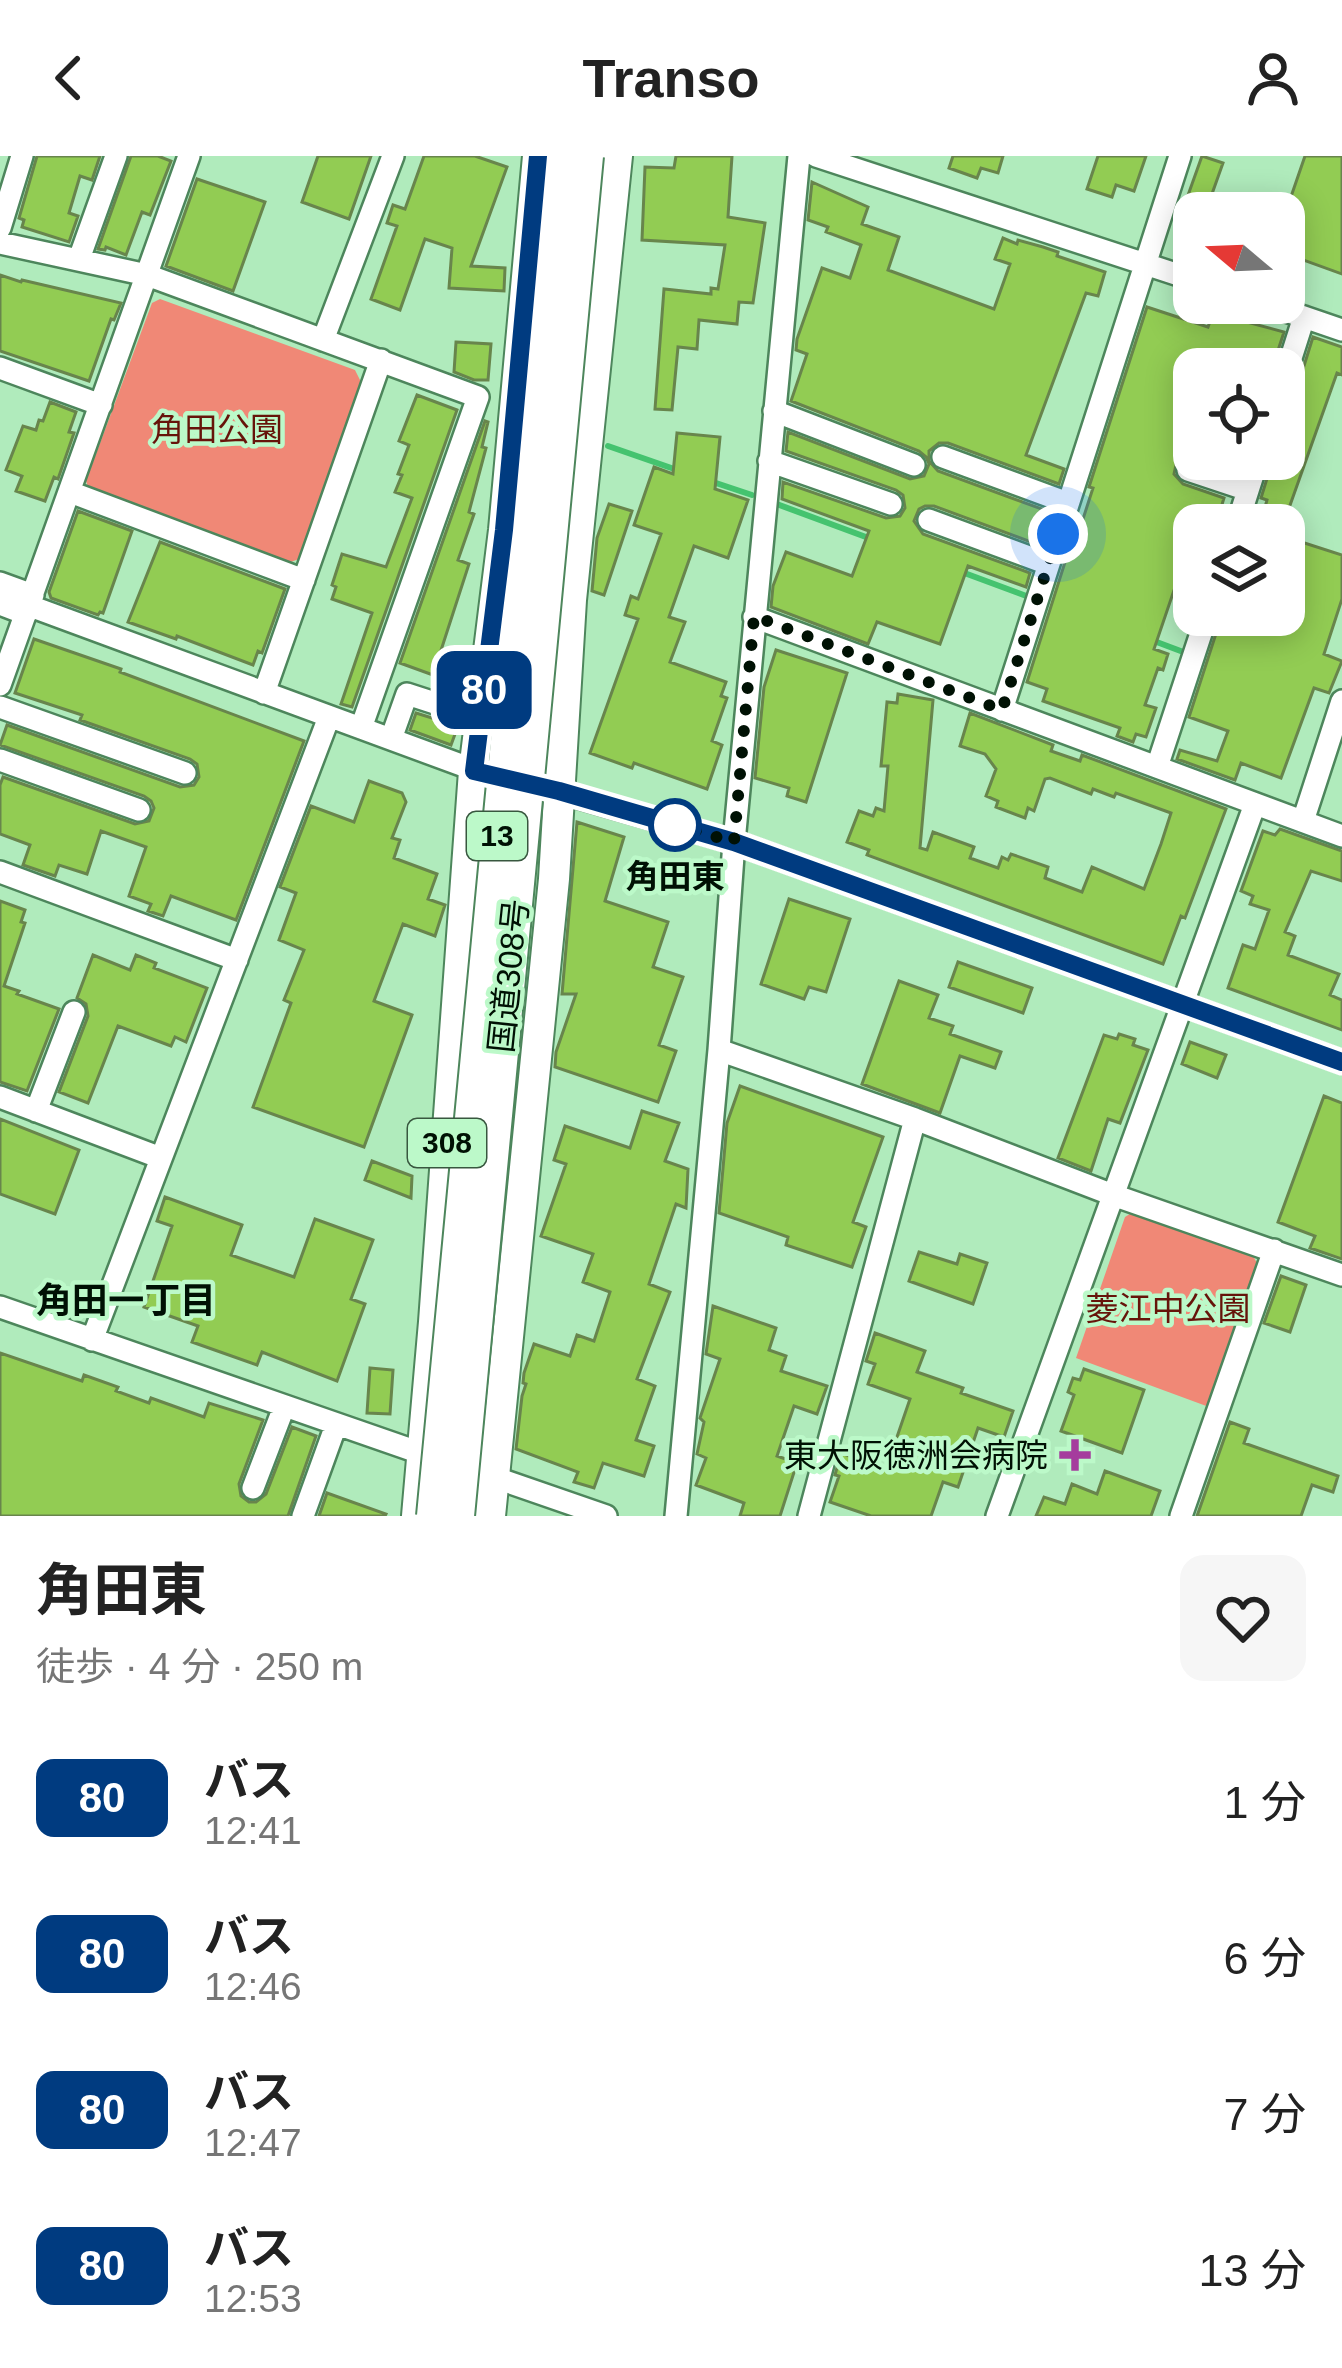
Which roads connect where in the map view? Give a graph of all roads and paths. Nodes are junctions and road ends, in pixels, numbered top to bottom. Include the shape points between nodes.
1 (22, 156) edge
2 (116, 156) edge
3 (189, 156) edge
4 (393, 156) edge
5 (538, 156) edge
6 (562, 156) edge
7 (588, 156) edge
8 (617, 156) edge
9 (799, 156) edge
10 (816, 156) edge
11 (1180, 156) edge
12 (0, 228) edge
13 (0, 243) edge
14 (79, 259) junction
15 (1144, 263) junction
16 (1173, 273) edge
17 (147, 275) junction
18 (1305, 317) edge
19 (1342, 329) edge
20 (323, 340) junction
21 (381, 360) junction
22 (0, 368) edge
23 (101, 405) junction
24 (774, 411) junction
25 (943, 458) dead end
26 (769, 460) junction
27 (914, 465) dead end
28 (1218, 480) edge
29 (1251, 480) edge
30 (1248, 490) junction
31 (70, 492) junction
32 (1068, 503) junction
33 (891, 504) dead end
34 (1244, 504) edge
35 (929, 520) dead end
36 (1048, 564) junction
37 (304, 580) junction
38 (0, 584) edge
39 (0, 604) edge
40 (30, 605) junction
41 (754, 616) junction
42 (1200, 636) edge
43 (5, 655) edge
44 (0, 685) edge
45 (264, 693) junction
46 (1342, 701) edge
47 (0, 707) edge
48 (1002, 710) junction
49 (329, 717) junction
50 (481, 718) junction
51 (361, 728) junction
52 (391, 739) junction
53 (0, 760) edge
54 (1157, 767) junction
55 (474, 771) junction
56 (185, 773) dead end
57 (559, 791) junction
58 (1255, 804) junction
59 (140, 810) dead end
60 (1303, 821) junction
61 (1342, 836) edge
62 (734, 842) junction
63 (0, 872) edge
64 (237, 960) junction
65 (1181, 1005) junction
66 (74, 1012) dead end
67 (719, 1050) junction
68 (1342, 1062) edge
69 (0, 1097) edge
70 (37, 1111) junction
71 (914, 1119) junction
72 (161, 1158) junction
73 (1113, 1196) junction
74 (1274, 1250) junction
75 (1342, 1275) edge
76 (0, 1307) edge
77 (92, 1340) junction
78 (284, 1407) junction
79 (336, 1425) junction
80 (423, 1454) junction
81 (493, 1477) junction
82 (253, 1488) dead end
83 (304, 1516) edge
84 (417, 1516) edge
85 (432, 1516) edge
86 (459, 1516) edge
87 (490, 1516) edge
88 (606, 1516) edge
89 (676, 1516) edge
90 (809, 1516) edge
91 (997, 1516) edge
92 (1181, 1516) edge

1 - 12 street
2 - 14 street
3 - 17 street
4 - 20 street
5 - 50 highway, 国道308号 / 308
6 - 85 highway, 13, bridge
7 - 86 highway, 13, bridge
8 - 57 highway, 国道308号 / 308
9 - 24 street
10 - 15 street
11 - 15 street
13 - 14 street
14 - 17 street
15 - 16 street
15 - 32 street
17 - 20 street
17 - 23 street
18 - 19 street
20 - 21 street
21 - 37 street
21 - 51 street via 478,397
22 - 23 street
23 - 31 street
24 - 26 street
24 - 27 street
25 - 32 street
26 - 33 street
26 - 41 street
28 - 30 street
29 - 30 street
30 - 34 street
31 - 37 street
31 - 40 street
32 - 36 street
35 - 36 street
36 - 48 street
37 - 45 street
38 - 40 street
39 - 40 street
40 - 43 street
40 - 45 street
41 - 48 street
41 - 62 street
42 - 54 street
43 - 44 street
45 - 49 street
46 - 60 street
47 - 56 street
48 - 54 street
49 - 51 street
49 - 64 street
50 - 52 street via 407,694
50 - 55 highway, 国道308号 / 308
51 - 52 street
52 - 55 street
53 - 59 street
54 - 58 street
55 - 57 street
55 - 80 highway, 国道308号 / 308
57 - 62 street
57 - 81 highway, 国道308号 / 308
58 - 60 street
58 - 65 street
60 - 61 street
62 - 65 street
62 - 67 street
63 - 64 street
64 - 72 street
65 - 68 street
65 - 73 street
66 - 70 street
67 - 71 street
67 - 89 street
69 - 70 street
70 - 72 street
71 - 73 street
71 - 90 street
72 - 77 street
73 - 74 street
73 - 91 street
74 - 75 street
74 - 92 street
76 - 77 street
77 - 78 street
78 - 79 street
78 - 82 street
79 - 80 street
79 - 83 street
80 - 81 street
80 - 84 highway, 国道308号 / 308
81 - 87 highway, 国道308号 / 308
81 - 88 street

